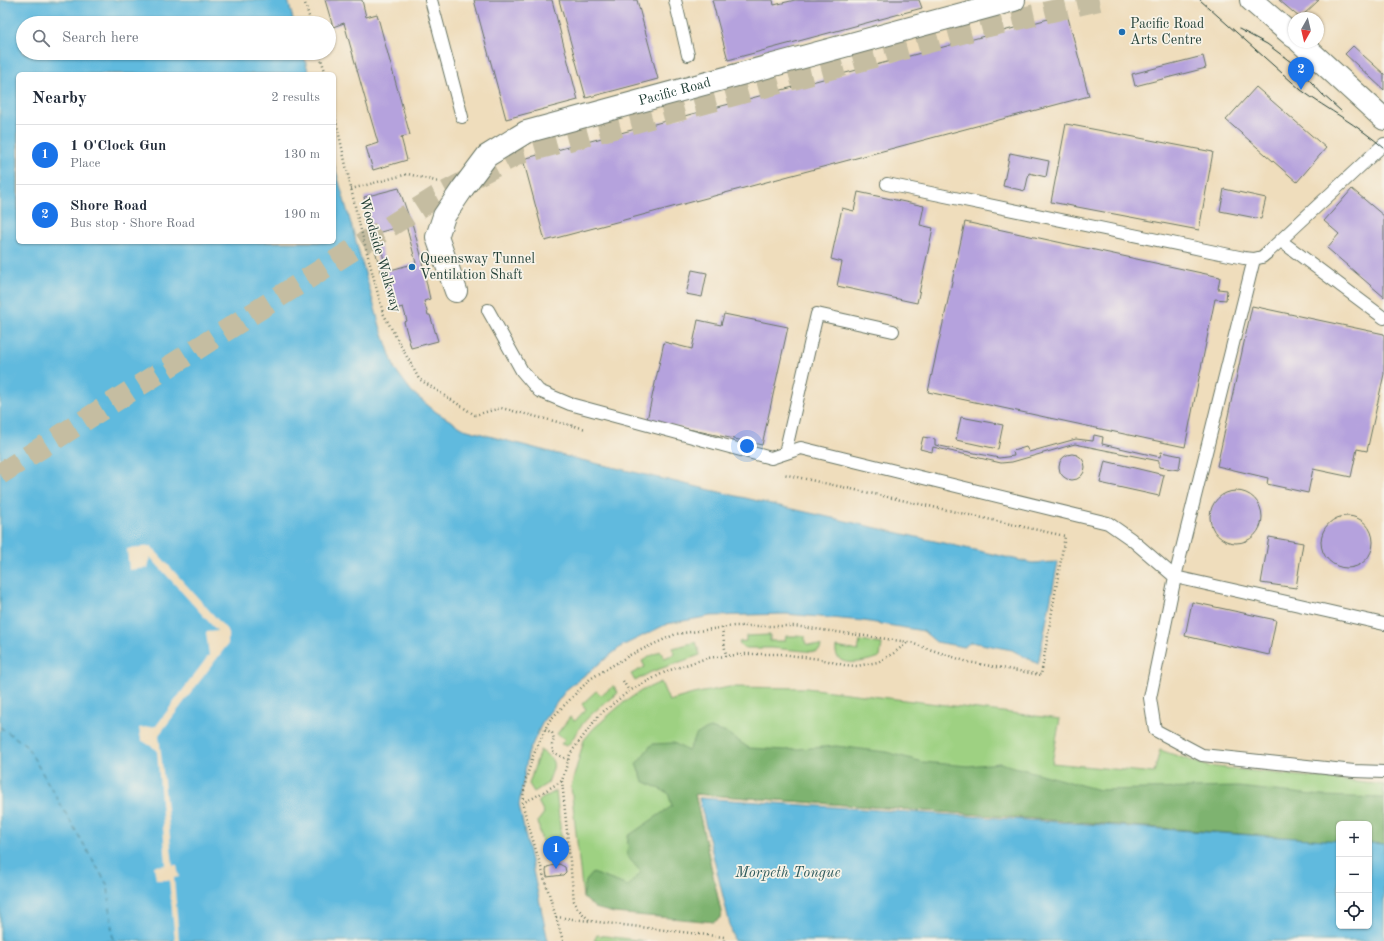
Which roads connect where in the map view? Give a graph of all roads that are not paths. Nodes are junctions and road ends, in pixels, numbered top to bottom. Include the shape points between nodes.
1 (431, 0) edge
2 (675, 0) edge
3 (1014, 0) edge
4 (1251, 0) edge
5 (1288, 32) edge
6 (1307, 48) edge
7 (688, 55) dead end
8 (462, 117) dead end
9 (1384, 119) edge
10 (1384, 144) edge
11 (887, 184) dead end
12 (1281, 241) junction
13 (1254, 259) junction
14 (456, 291) dead end
15 (488, 310) dead end
16 (1384, 318) edge
17 (893, 331) dead end
18 (785, 453) junction
19 (1175, 577) junction
20 (1383, 621) edge
21 (1384, 772) edge

1 - 8 lane
2 - 7 lane
3 - 14 street, Pacific Road via 526,132 487,156 444,216 437,237
4 - 5 street
6 - 9 street
10 - 12 lane
11 - 13 lane
12 - 13 lane via 1262,257
12 - 16 lane
13 - 19 lane
15 - 18 lane via 522,371 539,391 570,404 771,458
17 - 18 lane via 817,314
18 - 19 lane via 801,448 1108,523
19 - 20 lane
19 - 21 lane via 1150,698 1155,730 1202,755

